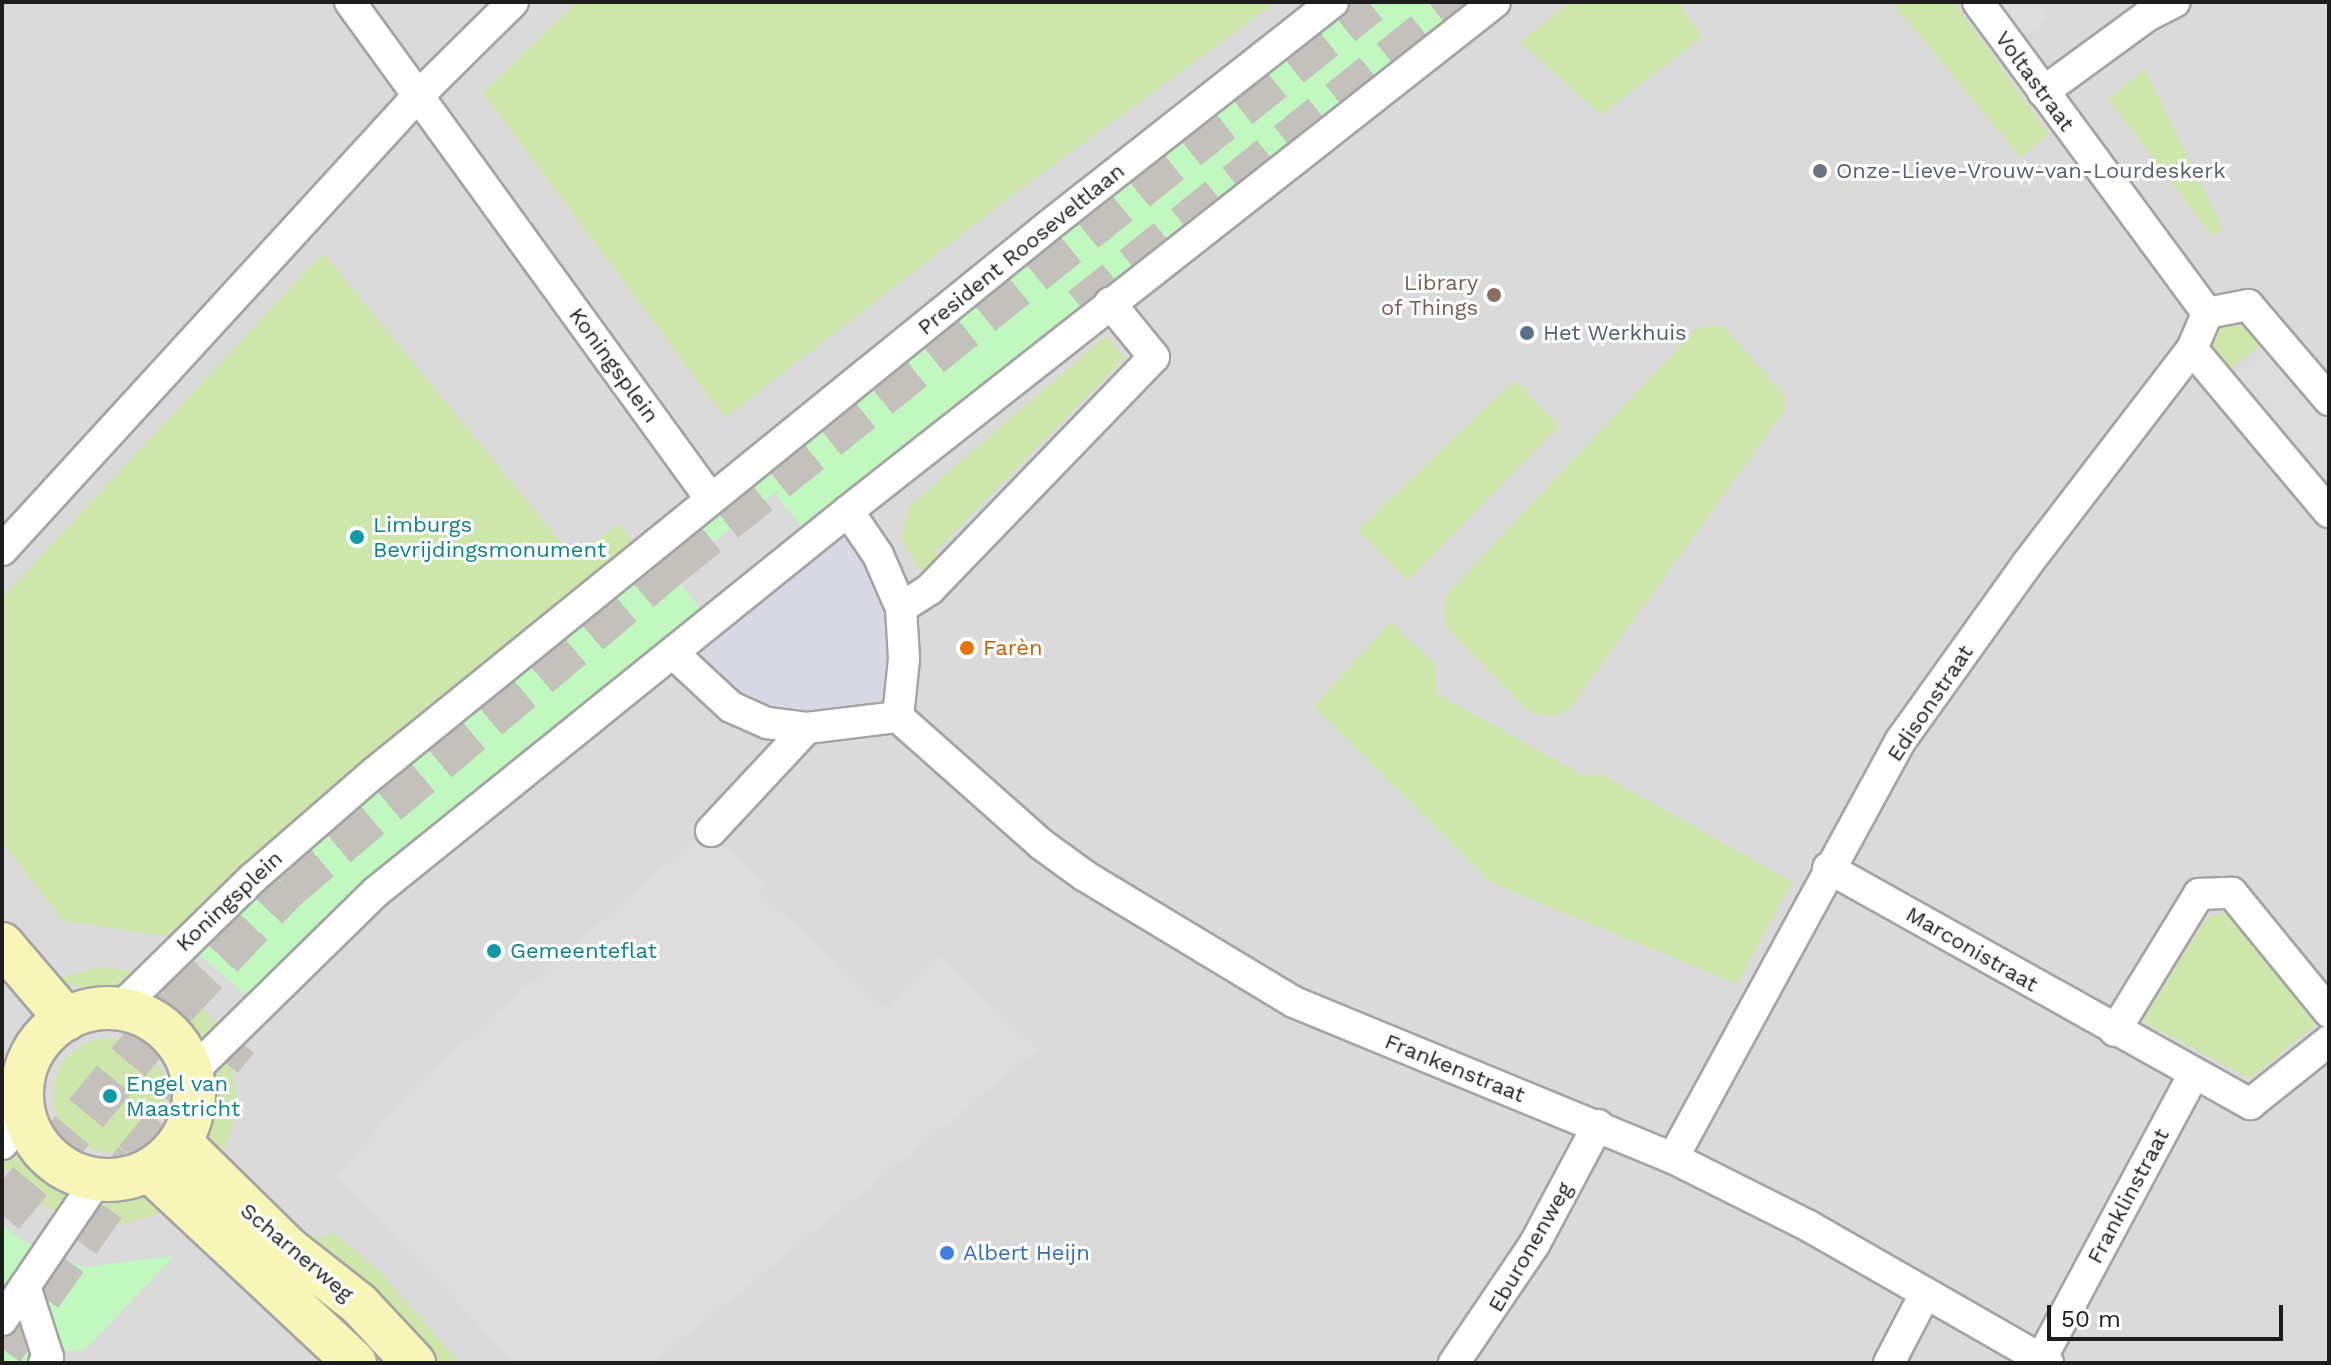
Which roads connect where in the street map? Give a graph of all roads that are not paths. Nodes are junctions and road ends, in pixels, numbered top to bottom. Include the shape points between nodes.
1 (350, 2) edge
2 (513, 2) edge
3 (1333, 2) edge
4 (1495, 2) edge
5 (1978, 2) edge
6 (2175, 2) edge
7 (2043, 92) junction
8 (417, 97) junction
9 (1110, 303) junction
10 (2207, 313) junction
11 (2192, 349) junction
12 (2329, 400) edge
13 (710, 498) junction
14 (848, 511) junction
15 (2329, 512) edge
16 (2, 550) edge
17 (901, 608) junction
18 (675, 655) junction
19 (898, 717) junction
20 (807, 728) junction
21 (711, 831) dead end
22 (1828, 868) junction
23 (2, 944) edge
24 (119, 1009) junction
25 (2329, 1012) edge
26 (66, 1019) junction
27 (2115, 1031) junction
28 (2329, 1041) edge
29 (14, 1057) edge
30 (191, 1073) junction
31 (2193, 1075) junction
32 (1598, 1125) junction
33 (14, 1131) edge
34 (180, 1142) junction
35 (1673, 1158) junction
36 (149, 1170) junction
37 (98, 1179) junction
38 (25, 1286) junction
39 (1925, 1294) junction
40 (2, 1320) edge
41 (2044, 1361) edge
42 (44, 1363) edge
43 (355, 1363) edge
44 (414, 1363) edge
45 (1454, 1363) edge
46 (1889, 1363) edge

1 - 8 street, Koningsplein
2 - 8 street
3 - 13 street, President Rooseveltlaan
4 - 9 street
5 - 7 street, Voltastraat
6 - 7 street via 2134,25
7 - 10 street, Voltastraat
8 - 13 street, Koningsplein
8 - 16 street
9 - 14 street
9 - 17 street via 1154,357 930,589
10 - 11 street, Edisonstraat
10 - 12 street via 2248,305
11 - 15 street
11 - 22 street, Edisonstraat via 2027,564 1901,740
13 - 24 street, Koningsplein via 289,845
14 - 17 street via 878,555
14 - 18 street
17 - 19 street via 904,659
18 - 20 street via 731,707 767,723
18 - 30 street via 377,891
19 - 20 street
19 - 32 street, Frankenstraat via 1041,844 1220,960 1294,1002
20 - 21 street
22 - 27 street, Marconistraat
22 - 35 street, Edisonstraat
23 - 26 street
24 - 26 street
24 - 30 street via 165,1030 182,1049
25 - 27 street via 2232,893 2199,894
26 - 29 street
27 - 31 street, Marconistraat
28 - 31 street, Marconistraat via 2250,1104
29 - 33 street
30 - 34 street via 194,1101
31 - 41 street, Franklinstraat
32 - 35 street, Frankenstraat
32 - 45 street, Eburonenweg via 1534,1245
33 - 37 street via 38,1143 58,1164
34 - 36 street
34 - 44 street, Scharnerweg via 289,1249 347,1293
35 - 39 street, Frankenstraat via 1807,1225
36 - 37 street via 125,1179
36 - 43 street, Scharnerweg
37 - 38 street
38 - 40 street
38 - 42 street via 48,1357
39 - 41 street, Frankenstraat
39 - 46 street

